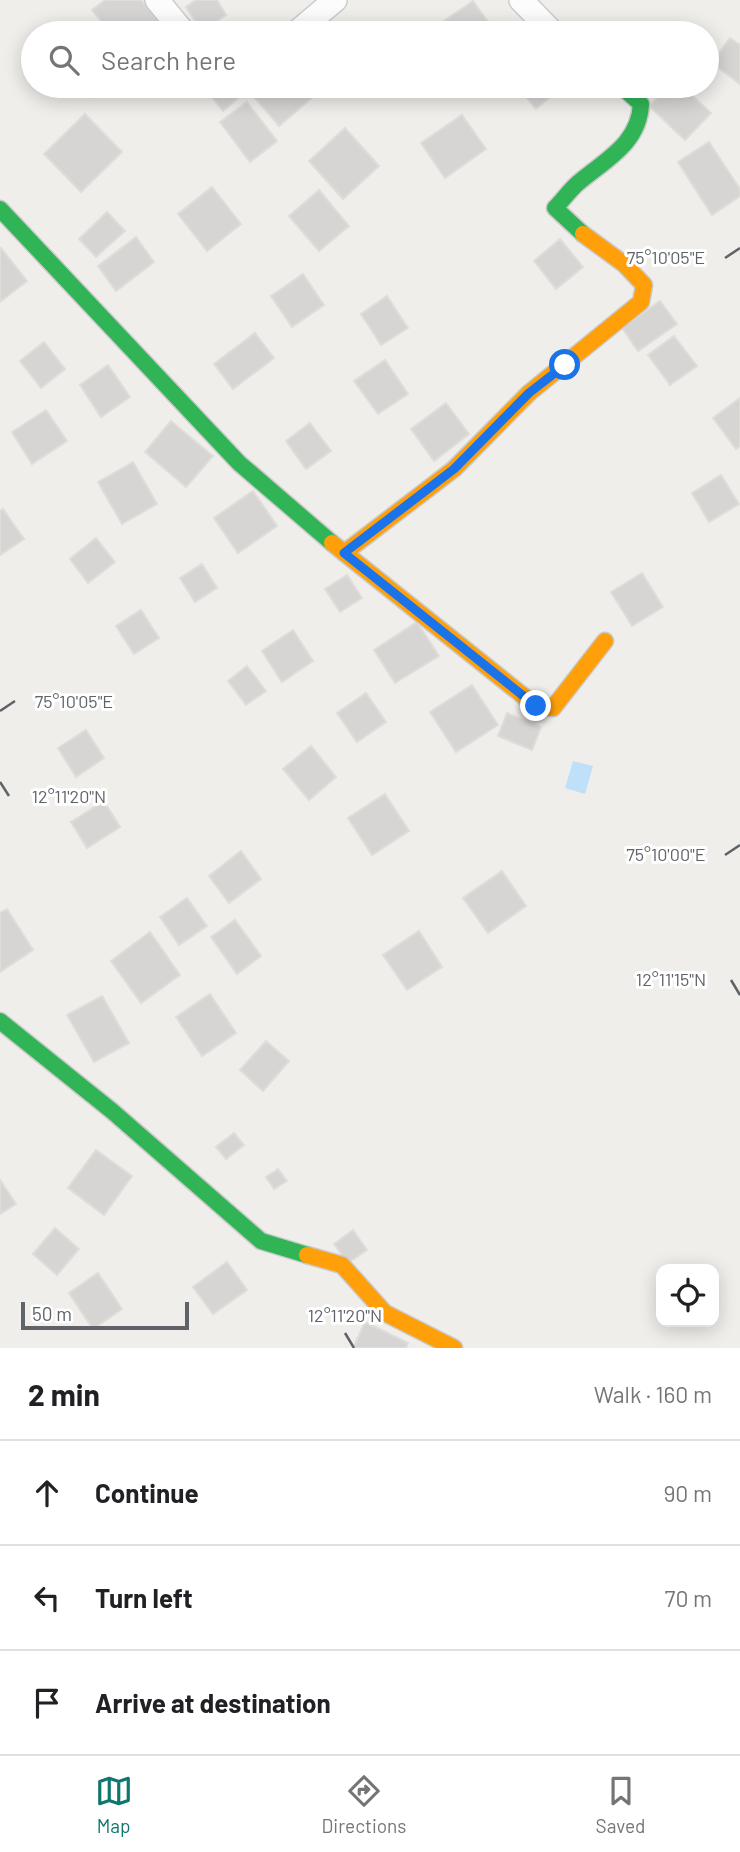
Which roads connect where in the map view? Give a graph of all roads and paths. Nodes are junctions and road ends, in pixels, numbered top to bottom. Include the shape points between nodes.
1 (157, 0) edge
2 (335, 0) edge
3 (521, 0) edge
4 (174, 21) edge
5 (310, 21) edge
6 (541, 21) edge
7 (634, 98) edge
8 (0, 208) edge
9 (344, 553) junction
10 (605, 641) dead end
11 (0, 1021) edge
12 (454, 1348) edge

1 - 4 street
2 - 5 street
3 - 6 street
7 - 9 street via 641,104 642,115 633,137 555,208 572,228 631,267 644,285 641,302 529,393 454,469
8 - 9 street via 239,463
9 - 10 street via 536,706 553,708
11 - 12 street via 261,1241 342,1265 385,1312

